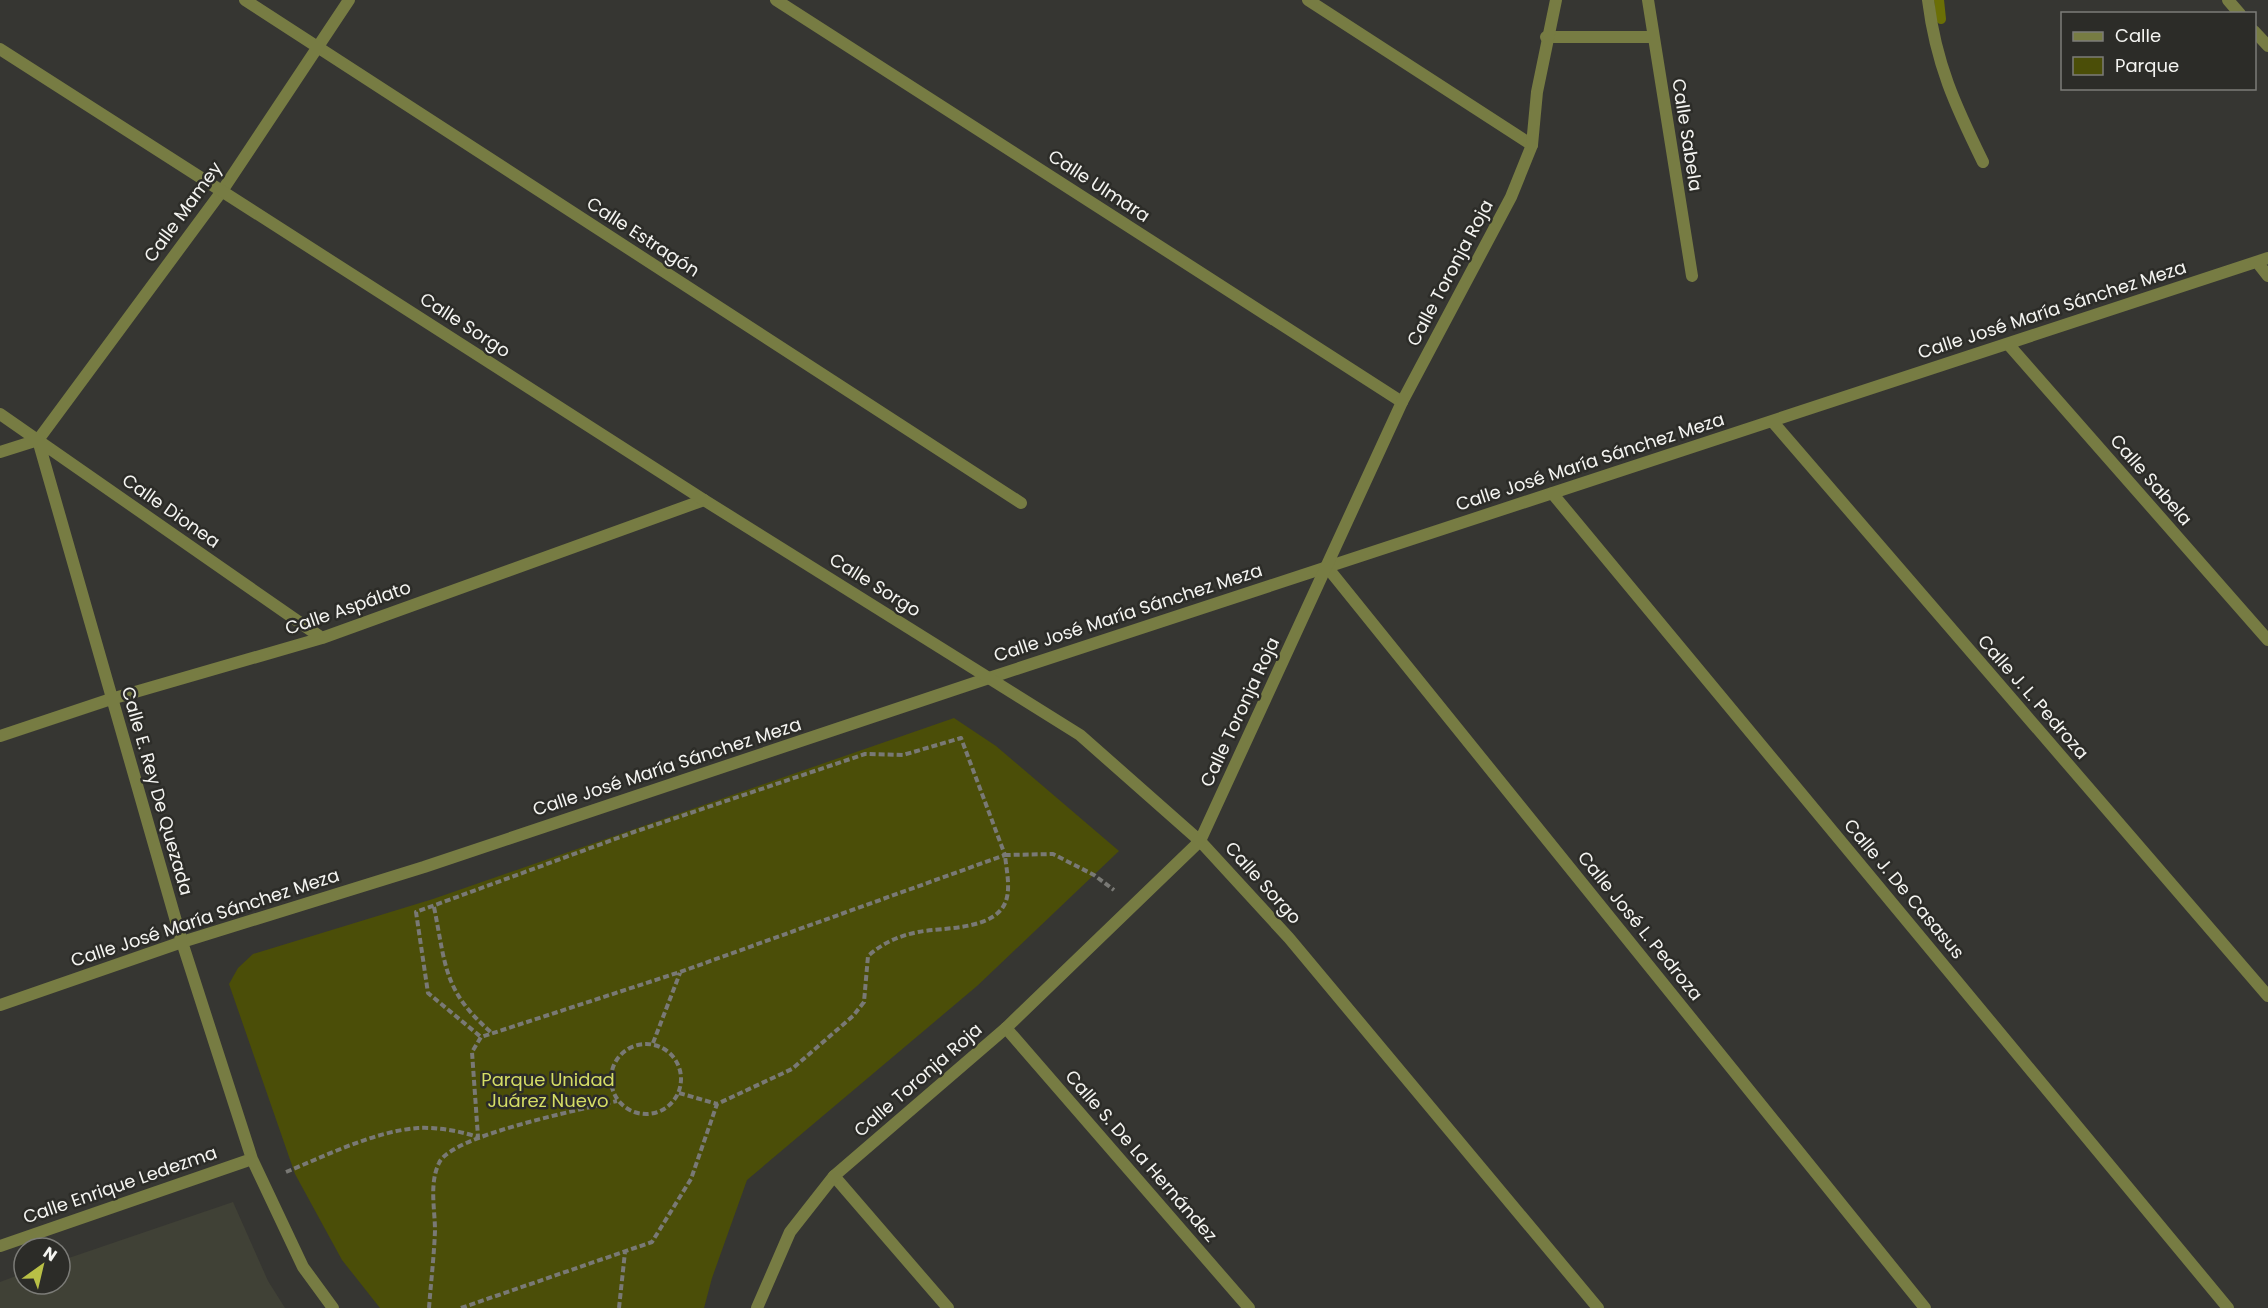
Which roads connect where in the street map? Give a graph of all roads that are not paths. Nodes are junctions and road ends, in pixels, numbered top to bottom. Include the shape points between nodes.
1 (245, 0) edge
2 (349, 0) edge
3 (776, 0) edge
4 (1308, 0) edge
5 (1556, 0) edge
6 (1648, 0) edge
7 (1928, 0) edge
8 (2228, 0) edge
9 (2238, 12) edge
10 (2256, 33) edge
11 (1546, 37) junction
12 (1652, 37) junction
13 (2268, 46) edge
14 (318, 47) junction
15 (0, 49) edge
16 (1532, 145) junction
17 (1983, 162) dead end
18 (222, 191) junction
19 (2262, 260) edge
20 (1692, 276) dead end
21 (2268, 276) edge
22 (2008, 344) junction
23 (1402, 402) junction
24 (0, 414) edge
25 (1772, 421) junction
26 (38, 440) junction
27 (0, 452) edge
28 (1552, 493) junction
29 (704, 500) junction
30 (1021, 503) dead end
31 (1327, 567) junction
32 (322, 638) junction
33 (2268, 640) edge
34 (989, 678) junction
35 (111, 699) junction
36 (0, 736) edge
37 (1200, 841) junction
38 (182, 942) junction
39 (2268, 996) edge
40 (0, 1005) edge
41 (1006, 1028) junction
42 (252, 1159) junction
43 (834, 1176) junction
44 (0, 1246) edge
45 (333, 1308) edge
46 (757, 1308) edge
47 (948, 1308) edge
48 (1249, 1308) edge
49 (1598, 1308) edge
50 (1925, 1308) edge
51 (2228, 1308) edge

1 - 14 street, Calle Estragón
2 - 14 street, Calle Mamey
3 - 23 street, Calle Ulmara
4 - 16 street
5 - 11 street, Calle Toronja Roja
6 - 12 street, Calle Sabela
7 - 17 street via 1932,33 1950,96
8 - 9 street
10 - 13 street
11 - 12 street
11 - 16 street, Calle Toronja Roja
12 - 20 street, Calle Sabela
14 - 18 street, Calle Mamey
14 - 30 street, Calle Estragón
15 - 18 street, Calle Sorgo
16 - 23 street, Calle Toronja Roja via 1511,197
18 - 26 street, Calle Mamey
18 - 29 street, Calle Sorgo
19 - 21 street
19 - 22 street, Calle José María Sánchez Meza
22 - 25 street, Calle José María Sánchez Meza
22 - 33 street, Calle Sabela
23 - 31 street, Calle Toronja Roja
24 - 26 street, Calle Dionea
25 - 28 street, Calle José María Sánchez Meza
25 - 39 street, Calle J. L. Pedroza
26 - 27 street
26 - 32 street, Calle Dionea
26 - 35 street, Calle E. Rey De Quezada
28 - 31 street, Calle José María Sánchez Meza
28 - 51 street, Calle J. De Casasus
29 - 32 street, Calle Aspálato
29 - 34 street, Calle Sorgo
31 - 34 street, Calle José María Sánchez Meza
31 - 37 street, Calle Toronja Roja
31 - 50 street, Calle José L. Pedroza
32 - 35 street, Calle Aspálato
34 - 37 street, Calle Sorgo via 1080,735
34 - 38 street, Calle José María Sánchez Meza via 424,867
35 - 36 street, Calle Aspálato
35 - 38 street, Calle E. Rey De Quezada
37 - 41 street, Calle Toronja Roja
37 - 49 street, Calle Sorgo via 1289,938
38 - 40 street, Calle José María Sánchez Meza
38 - 42 street, Calle E. Rey De Quezada
41 - 43 street, Calle Toronja Roja
41 - 48 street, Calle S. De La Hernández
42 - 44 street, Calle Enrique Ledezma
42 - 45 street, Calle E. Rey De Quezada via 303,1267
43 - 46 street, Calle Toronja Roja via 790,1232
43 - 47 street

